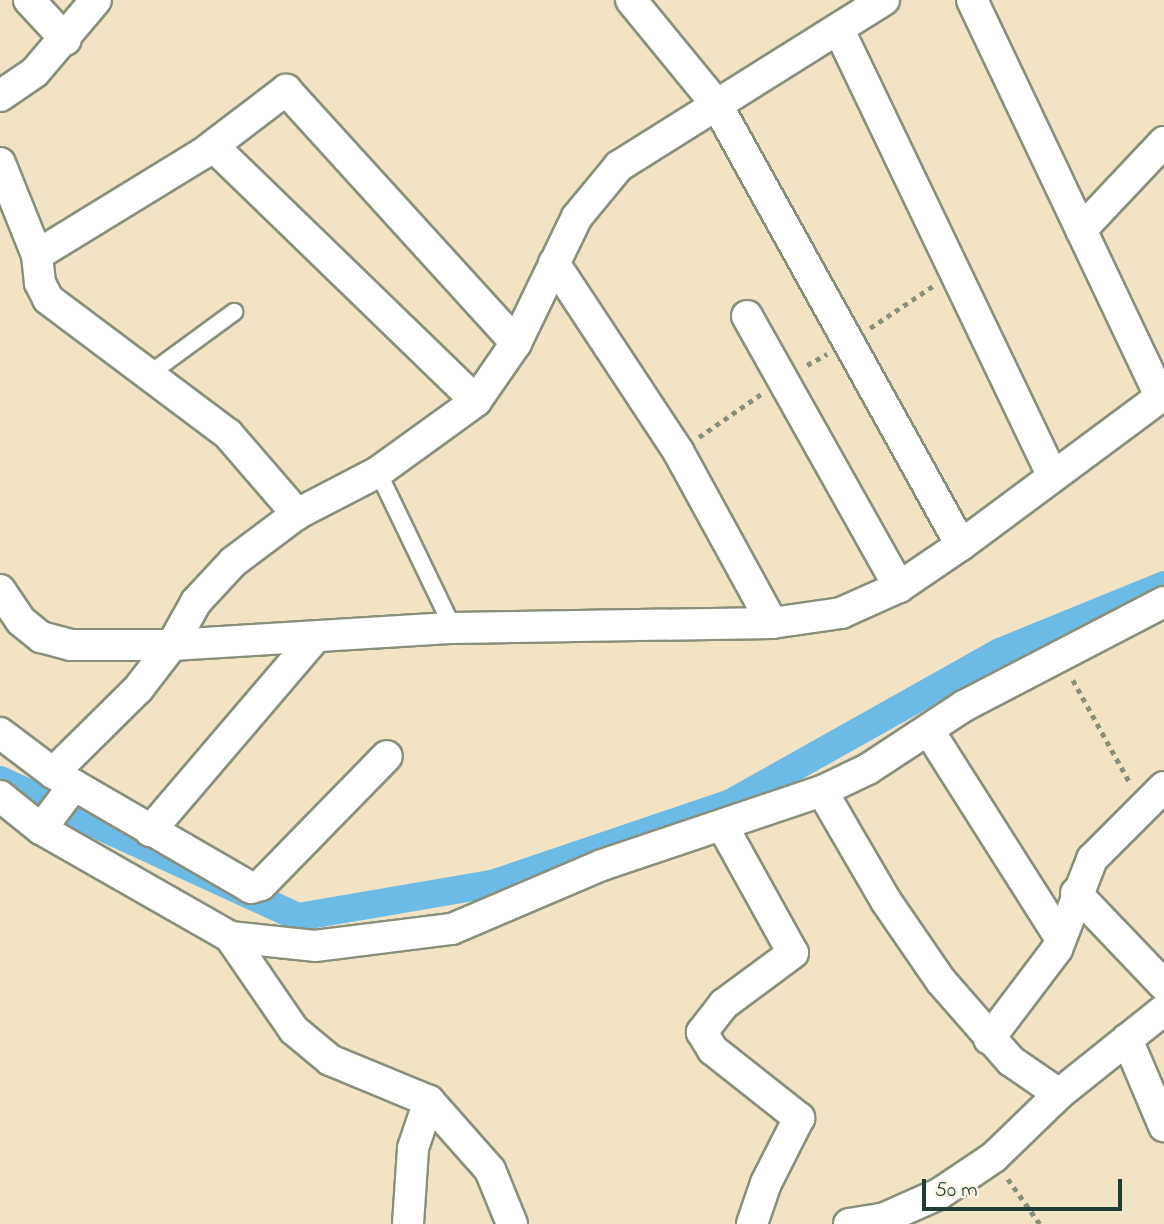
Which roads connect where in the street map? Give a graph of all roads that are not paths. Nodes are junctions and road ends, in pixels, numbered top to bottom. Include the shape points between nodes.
1 (29, 0) edge
2 (96, 0) edge
3 (631, 0) edge
4 (884, 0) edge
5 (972, 0) edge
6 (839, 30) junction
7 (66, 40) junction
8 (0, 96) edge
9 (717, 105) junction
10 (1164, 142) edge
11 (213, 146) junction
12 (0, 163) edge
13 (1081, 230) junction
14 (37, 255) junction
15 (554, 263) junction
16 (234, 312) dead end
17 (747, 316) dead end
18 (516, 343) junction
19 (148, 375) junction
20 (1162, 395) edge
21 (476, 401) junction
22 (378, 472) junction
23 (1052, 474) junction
24 (297, 514) junction
25 (961, 545) junction
26 (900, 586) junction
27 (0, 590) edge
28 (1164, 602) edge
29 (772, 623) junction
30 (453, 628) junction
31 (316, 638) junction
32 (172, 645) junction
33 (929, 731) junction
34 (0, 733) edge
35 (387, 756) dead end
36 (65, 783) junction
37 (822, 791) junction
38 (0, 796) edge
39 (1156, 800) edge
40 (28, 822) edge
41 (722, 825) junction
42 (150, 831) junction
43 (1076, 893) junction
44 (230, 937) junction
45 (1061, 939) junction
46 (1164, 985) edge
47 (1164, 1010) edge
48 (1127, 1039) junction
49 (989, 1040) junction
50 (1059, 1094) junction
51 (429, 1101) junction
52 (1164, 1126) edge
53 (408, 1224) edge
54 (512, 1224) edge
55 (752, 1224) edge
56 (849, 1224) edge

1 - 7 street
2 - 7 street
3 - 9 street
4 - 6 street
5 - 13 street
6 - 9 street
6 - 23 street
7 - 8 street via 34,72
9 - 15 street via 619,166 577,217
9 - 25 street
10 - 13 street
11 - 14 street
11 - 18 street via 286,90
11 - 21 street
12 - 14 street
13 - 20 street
14 - 19 street via 40,283 48,299
15 - 18 street
15 - 29 street via 678,451
16 - 19 lane
17 - 26 street
18 - 21 street
19 - 24 street via 228,434
20 - 23 street
21 - 22 street
22 - 24 street
22 - 30 lane
23 - 25 street
24 - 32 street via 233,562 197,602
25 - 26 street
26 - 29 street via 841,612
27 - 32 street via 21,621 41,637 71,645
28 - 33 street via 964,706
29 - 30 street
30 - 31 street
31 - 32 street
31 - 42 street
32 - 36 street
33 - 37 street
33 - 45 street
34 - 36 street
35 - 42 street via 254,888
36 - 40 street
36 - 42 street
37 - 41 street
37 - 49 street via 886,901
38 - 40 street
39 - 43 street via 1092,859
40 - 44 street
41 - 44 street via 602,865 452,929 315,946
41 - 55 street via 793,953 724,1004 702,1032 713,1050 799,1118 766,1183
43 - 45 street
43 - 46 street
44 - 51 street via 294,1030 330,1060
45 - 49 street
47 - 48 street
48 - 50 street
48 - 52 street
49 - 50 street
50 - 56 street via 994,1157 918,1206
51 - 53 street via 413,1148
51 - 54 street via 490,1170

